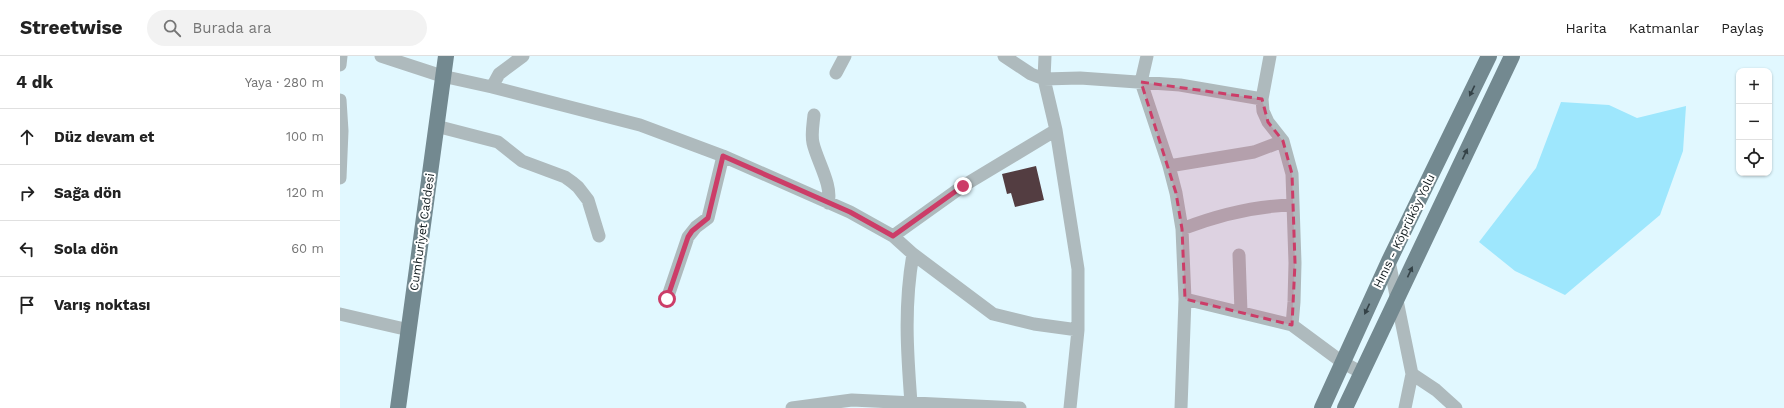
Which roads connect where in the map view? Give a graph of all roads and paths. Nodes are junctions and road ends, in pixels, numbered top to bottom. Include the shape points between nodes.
1 (341, 56) edge
2 (381, 56) edge
3 (446, 56) edge
4 (523, 56) edge
5 (845, 56) edge
6 (1004, 56) edge
7 (1045, 56) edge
8 (1147, 56) edge
9 (1270, 56) edge
10 (1489, 56) edge
11 (1512, 56) edge
12 (340, 65) edge
13 (836, 74) dead end
14 (442, 76) junction
15 (1044, 79) junction
16 (1141, 82) junction
17 (492, 87) junction
18 (1262, 99) junction
19 (340, 100) edge
20 (814, 115) dead end
21 (436, 126) junction
22 (1056, 130) junction
23 (1283, 141) junction
24 (723, 156) junction
25 (1169, 166) junction
26 (340, 178) edge
27 (828, 203) junction
28 (1293, 204) junction
29 (1182, 229) junction
30 (599, 236) dead end
31 (893, 236) junction
32 (913, 254) junction
33 (1239, 255) dead end
34 (1390, 260) junction
35 (667, 299) dead end
36 (1185, 299) junction
37 (1396, 300) junction
38 (1241, 312) junction
39 (340, 314) edge
40 (1292, 325) junction
41 (409, 330) junction
42 (1078, 330) junction
43 (1342, 362) junction
44 (1362, 373) junction
45 (1412, 374) junction
46 (911, 403) junction
47 (398, 408) edge
48 (792, 408) edge
49 (1020, 408) edge
50 (1070, 408) edge
51 (1181, 408) edge
52 (1322, 408) edge
53 (1345, 408) edge
54 (1405, 408) edge
55 (1456, 408) edge

1 - 12 street
2 - 14 street
3 - 14 main road, Cumhuriyet Caddesi
4 - 17 street via 499,74
5 - 13 street
6 - 15 street via 1031,74
7 - 15 street
8 - 16 street
9 - 18 street
10 -> 34 main road, Hınıs - Köprüköy Yolu
37 -> 11 main road, Hınıs - Köprüköy Yolu
14 - 17 street
14 - 21 main road, Cumhuriyet Caddesi
15 - 16 street via 1080,78
15 - 22 street
16 - 18 street via 1180,85
16 - 25 street
17 - 24 street via 640,125
18 - 23 street via 1263,111 1268,122
19 - 26 street
20 - 27 street via 813,142 830,193
21 - 30 street via 498,142 522,161 565,177 578,187 588,200
21 - 41 main road, Cumhuriyet Caddesi
22 - 31 street via 963,186
22 - 42 street via 1078,269
23 - 25 street via 1254,152
23 - 28 street via 1292,174
24 - 27 street
24 - 35 street via 708,218 688,237
25 - 29 street
27 - 31 street
28 - 29 street via 1268,205 1240,211
28 - 40 street via 1295,263
29 - 36 street
31 - 32 street
32 - 42 street via 993,314 1034,324
32 - 46 street via 906,336
33 - 38 street
34 - 37 street
34 -> 43 main road, Hınıs - Köprüköy Yolu
36 - 38 street
36 - 51 street
37 - 44 main road, Hınıs - Köprüköy Yolu
37 - 45 street
38 - 40 street
39 - 41 street
40 - 43 street
41 - 47 main road, Cumhuriyet Caddesi
42 - 50 street
43 - 44 street
43 - 52 main road, Hınıs - Köprüköy Yolu
44 - 53 main road, Hınıs - Köprüköy Yolu
45 - 54 street
45 - 55 street via 1436,390
46 - 48 street via 852,400
46 - 49 street

